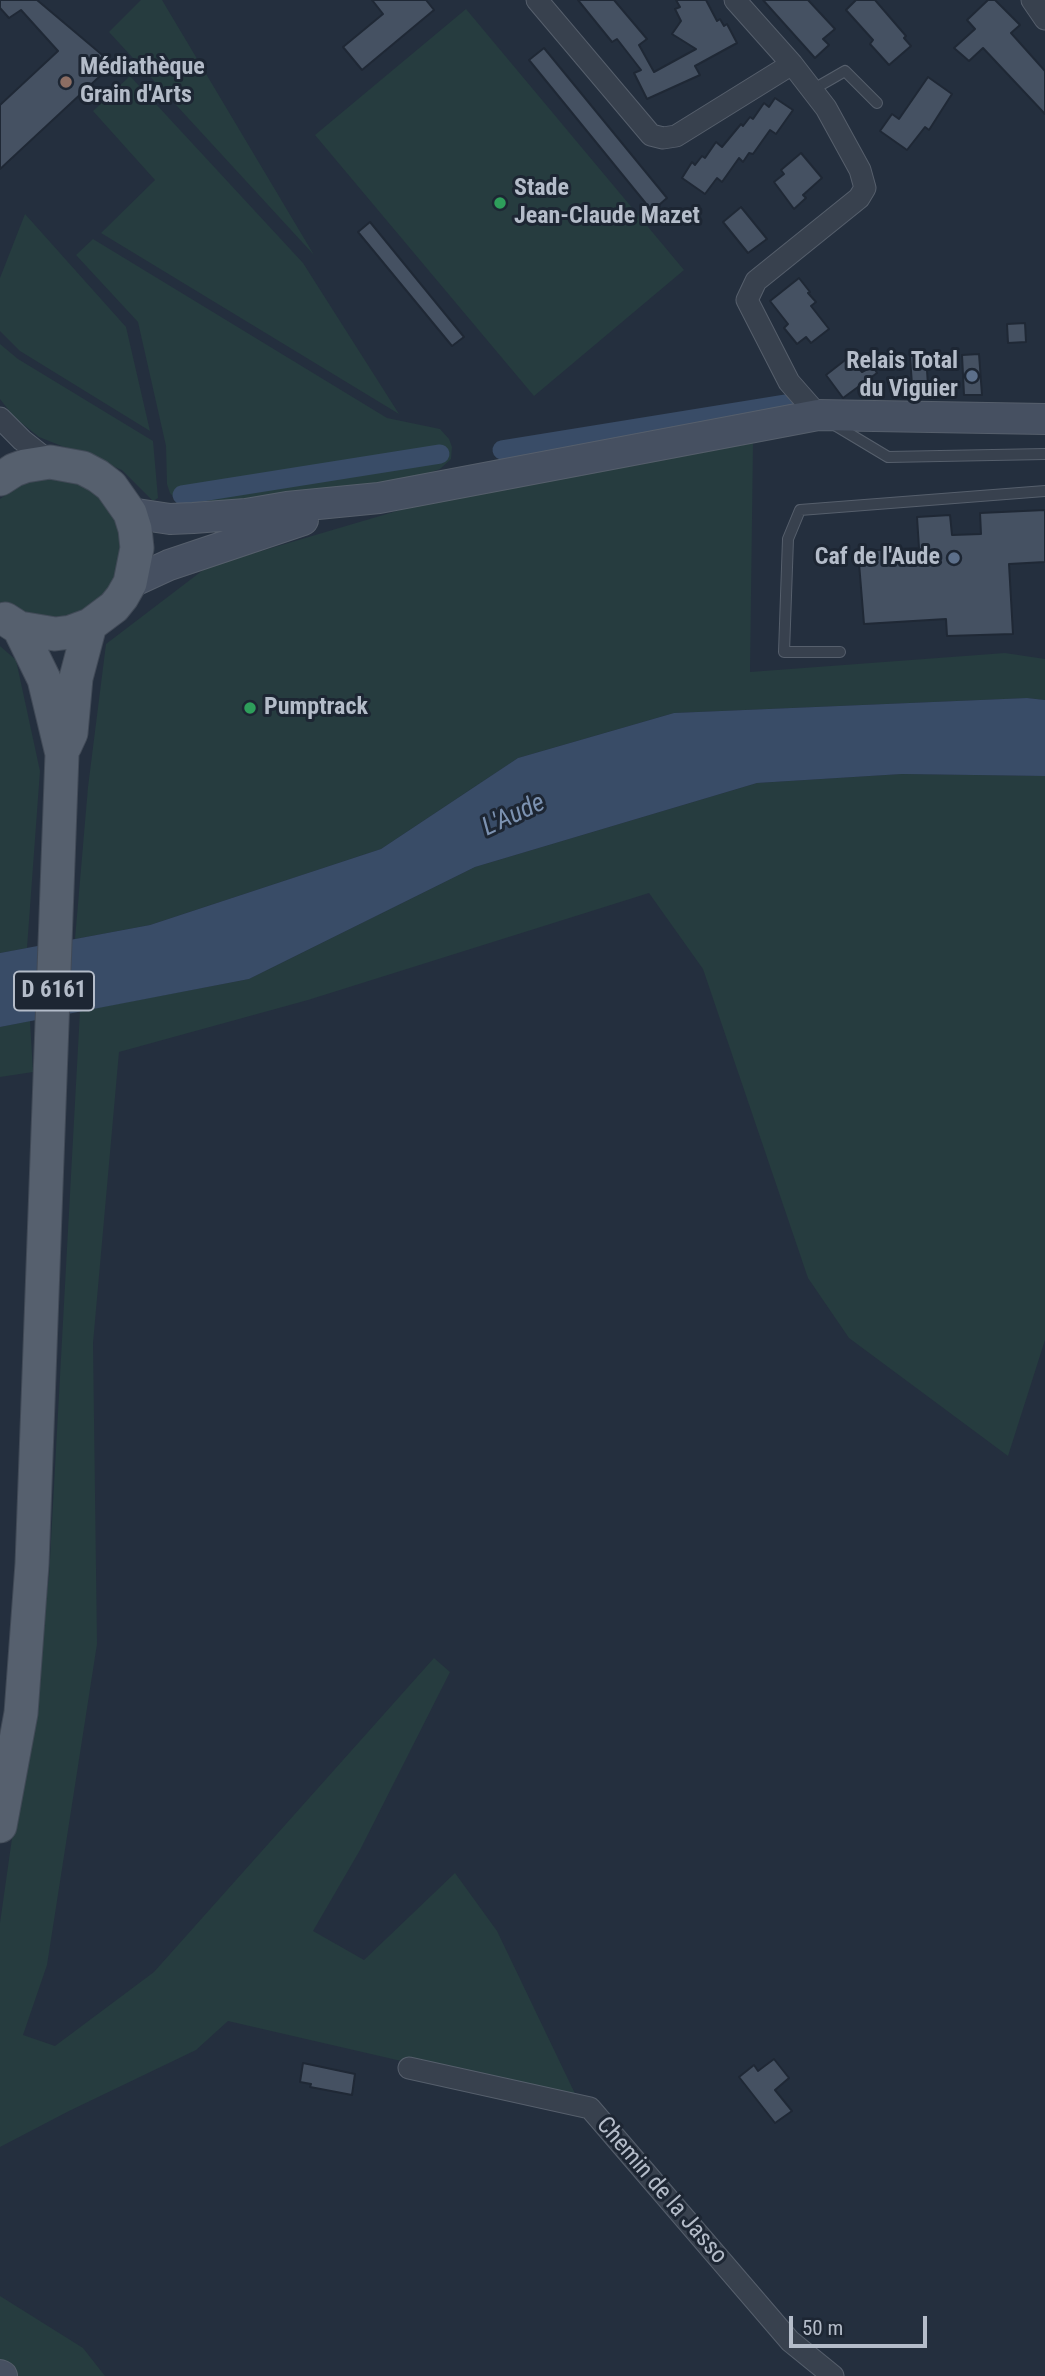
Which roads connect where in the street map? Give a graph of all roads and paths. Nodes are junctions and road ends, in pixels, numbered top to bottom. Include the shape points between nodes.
1 (537, 0) edge
2 (735, 0) edge
3 (1032, 0) edge
4 (1045, 19) edge
5 (792, 64) junction
6 (812, 90) junction
7 (877, 103) dead end
8 (818, 415) junction
9 (0, 418) edge
10 (1041, 418) edge
11 (1045, 454) edge
12 (50, 462) junction
13 (0, 479) edge
14 (1045, 491) edge
15 (379, 498) junction
16 (130, 513) junction
17 (130, 583) junction
18 (10, 622) edge
19 (90, 625) junction
20 (840, 652) dead end
21 (62, 754) junction
22 (0, 1826) edge
23 (409, 2068) dead end
24 (833, 2376) edge

1 - 5 street via 651,135 676,136
2 - 5 street
3 - 4 street
5 - 6 street
6 - 7 lane via 845,71
6 - 8 street via 860,170 865,188 859,198 756,281 747,299 789,382
8 - 10 main road
8 - 11 lane via 888,457
8 - 15 main road
9 - 12 street
12 - 13 main road via 13,470
12 - 16 main road via 98,476
14 - 20 lane via 800,510 788,539 784,652
15 - 16 main road via 193,518
15 - 17 main road via 286,525
16 - 17 main road via 137,548
17 - 19 main road via 114,607
18 - 19 main road via 55,634
18 - 21 main road, D 6161 via 44,679
19 - 21 main road, D 6161 via 76,678 71,733
21 - 22 main road, D 6161 via 26,1666
23 - 24 street, Chemin de la Jasso via 590,2108 790,2341

